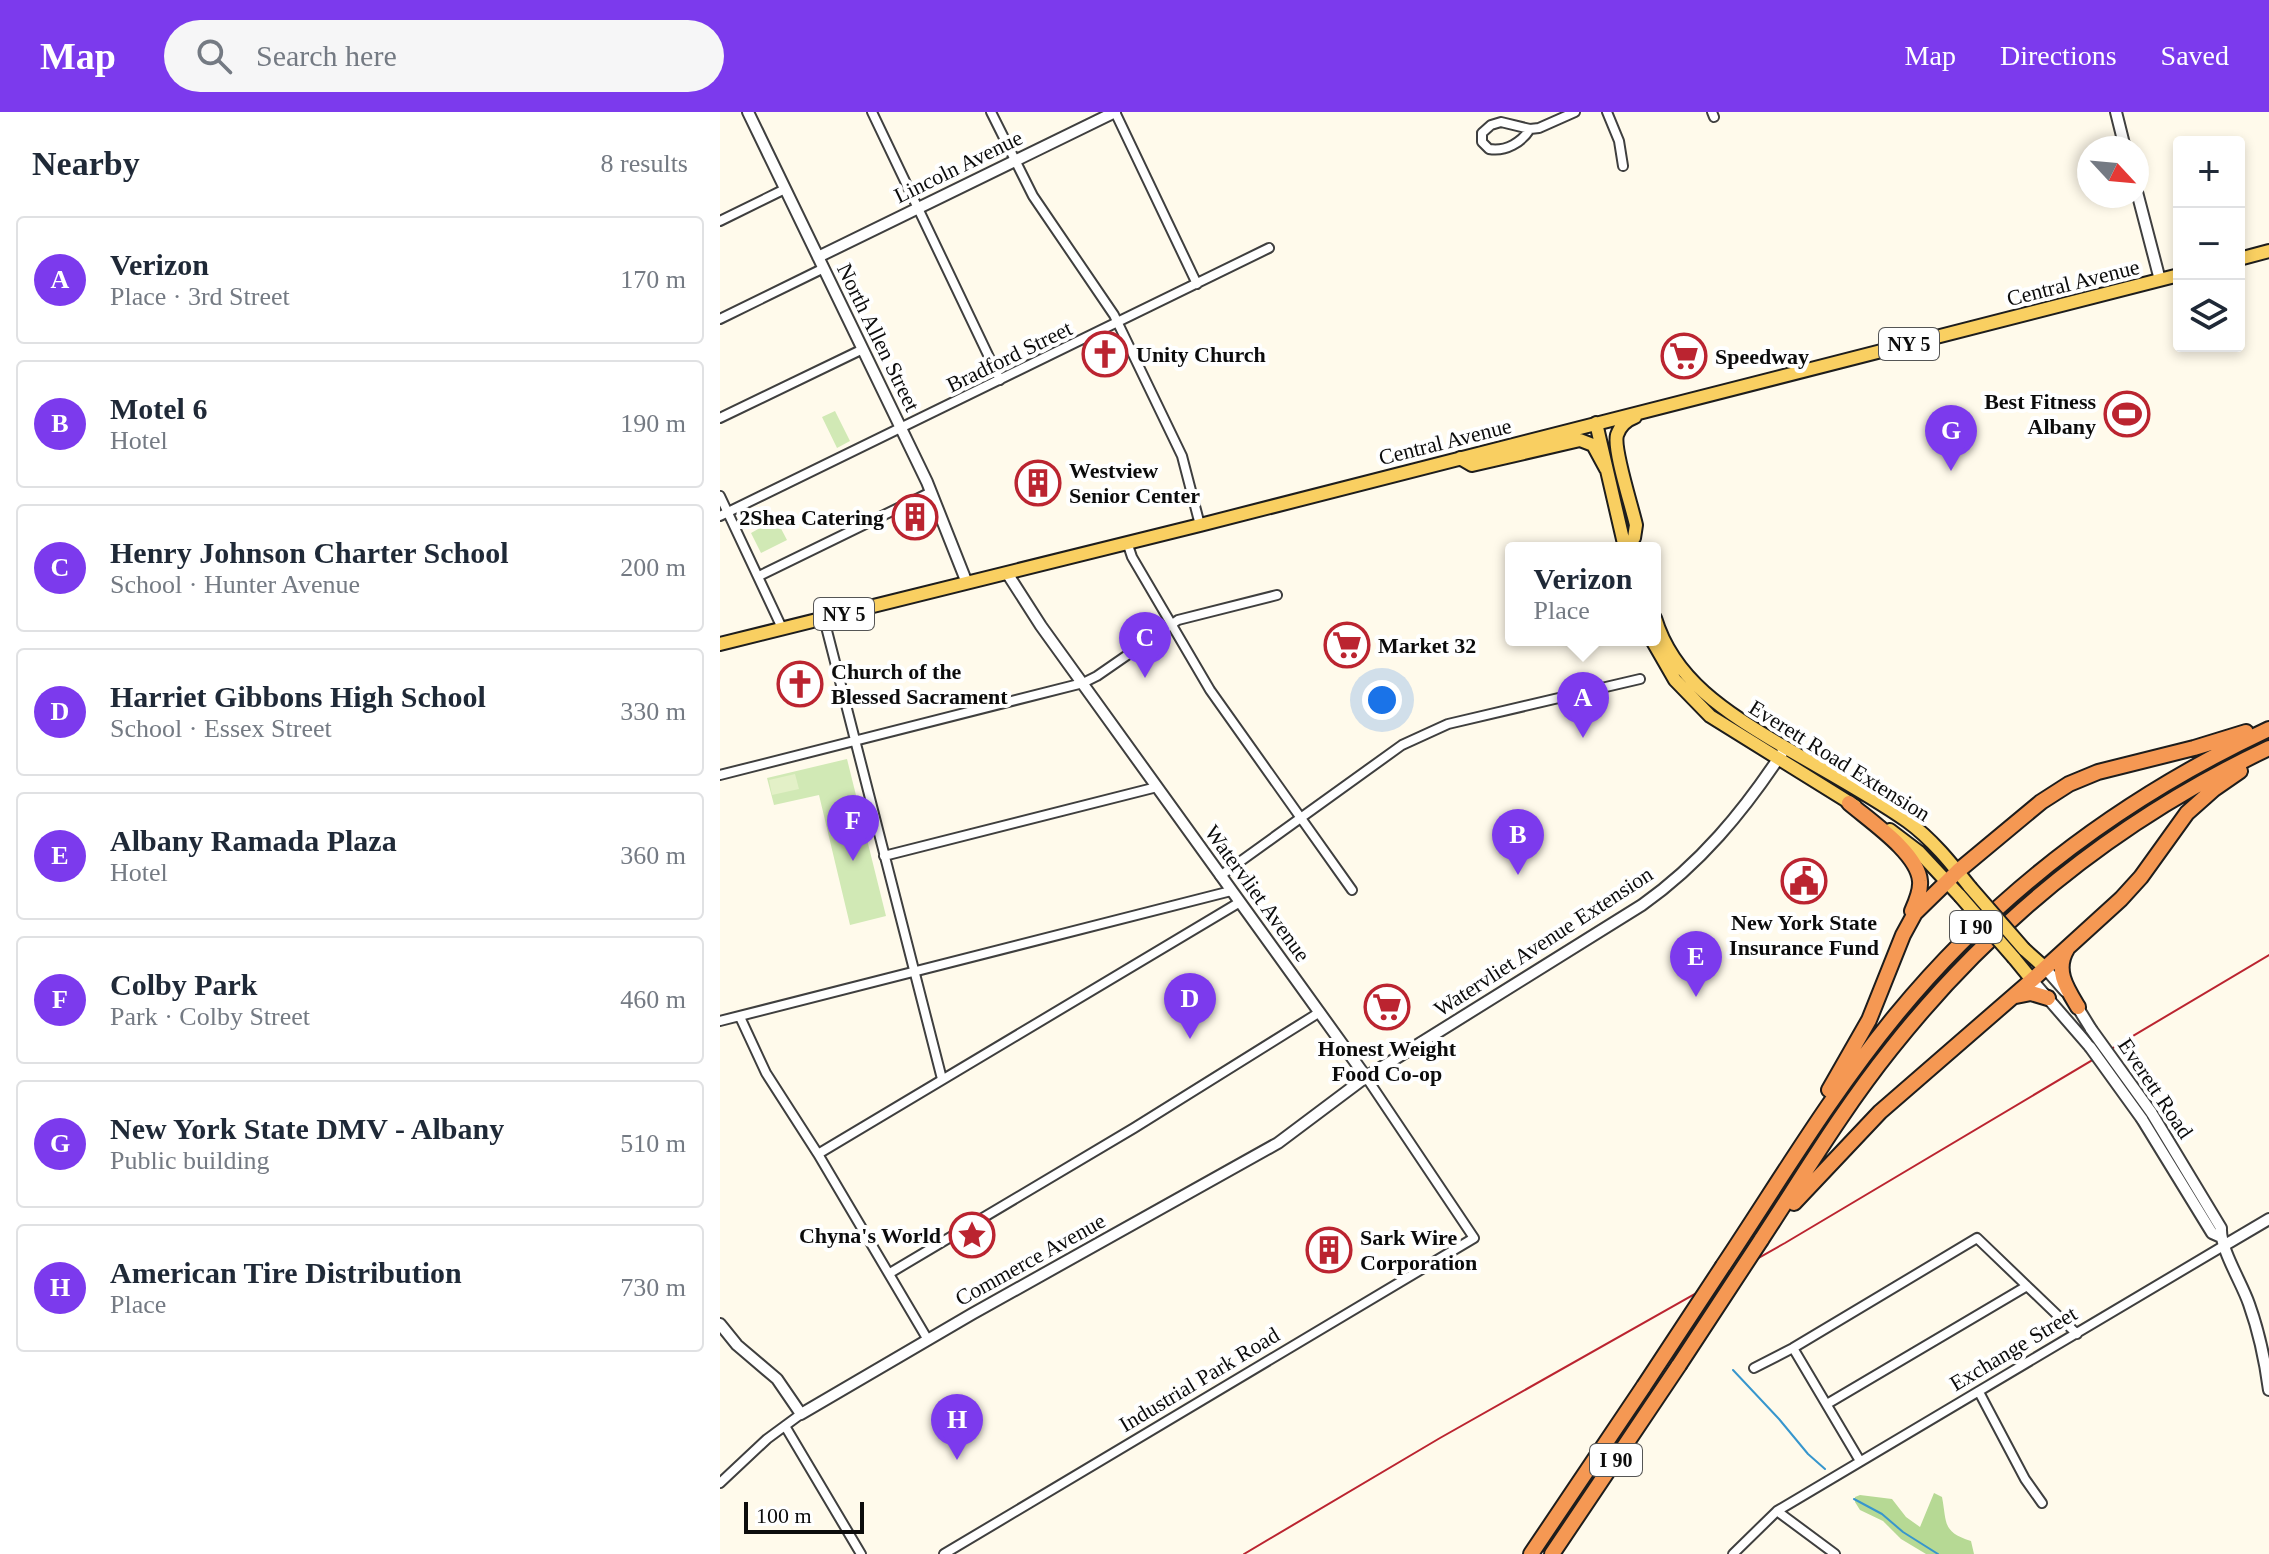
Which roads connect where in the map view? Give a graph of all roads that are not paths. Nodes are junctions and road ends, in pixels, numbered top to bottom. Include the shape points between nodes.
1 (748, 112) edge
2 (872, 112) edge
3 (991, 112) edge
4 (1115, 112) edge
5 (1575, 112) edge
6 (1607, 112) edge
7 (2116, 112) edge
8 (1530, 129) junction
9 (2122, 136) edge
10 (1014, 161) junction
11 (1623, 166) dead end
12 (785, 189) junction
13 (918, 208) junction
14 (2141, 208) edge
15 (720, 221) edge
16 (1269, 248) dead end
17 (2269, 251) edge
18 (818, 257) junction
19 (2245, 257) edge
20 (824, 268) junction
21 (2173, 277) edge
22 (2160, 280) junction
23 (1197, 284) junction
24 (720, 319) edge
25 (1118, 323) junction
26 (863, 349) junction
27 (1000, 380) junction
28 (1664, 405) junction
29 (720, 418) edge
30 (1602, 422) junction
31 (901, 428) junction
32 (1460, 458) junction
33 (1606, 469) junction
34 (931, 492) junction
35 (720, 496) edge
36 (724, 514) edge
37 (1200, 525) junction
38 (1127, 542) junction
39 (1631, 542) edge
40 (1631, 542) edge
41 (1633, 542) edge
42 (1007, 573) junction
43 (759, 576) junction
44 (967, 583) junction
45 (1277, 595) dead end
46 (824, 619) junction
47 (1171, 624) junction
48 (782, 628) junction
49 (1661, 631) edge
50 (720, 644) edge
51 (1655, 646) edge
52 (1640, 679) dead end
53 (1083, 683) junction
54 (2269, 726) edge
55 (855, 741) junction
56 (2269, 748) edge
57 (1782, 753) junction
58 (2269, 756) edge
59 (720, 775) edge
60 (1157, 787) junction
61 (1849, 803) junction
62 (1302, 819) junction
63 (884, 856) junction
64 (1220, 876) junction
65 (1953, 876) junction
66 (1352, 890) dead end
67 (1231, 891) junction
68 (1240, 902) junction
69 (2076, 938) junction
70 (1898, 947) junction
71 (2044, 967) junction
72 (913, 972) junction
73 (2032, 980) junction
74 (2012, 998) junction
75 (2048, 998) junction
76 (2078, 1007) junction
77 (1320, 1012) junction
78 (740, 1017) junction
79 (720, 1021) edge
80 (1366, 1077) junction
81 (942, 1079) junction
82 (2146, 1115) junction
83 (818, 1154) junction
84 (1761, 1208) junction
85 (2269, 1219) edge
86 (1474, 1238) joint
87 (1761, 1240) junction
88 (2223, 1241) junction
89 (890, 1273) junction
90 (2027, 1286) junction
91 (720, 1324) edge
92 (2077, 1334) junction
93 (928, 1340) junction
94 (1793, 1348) junction
95 (1754, 1368) dead end
96 (2269, 1390) edge
97 (1979, 1392) junction
98 (1827, 1404) junction
99 (801, 1414) junction
100 (785, 1426) junction
101 (1860, 1461) junction
102 (720, 1483) edge
103 (2042, 1503) dead end
104 (1777, 1511) junction
105 (861, 1554) edge
106 (944, 1554) edge
107 (1531, 1554) edge
108 (1552, 1554) edge
109 (1733, 1554) edge
110 (1835, 1554) edge

1 - 12 street, North Allen Street
2 - 13 street
3 - 10 street
4 - 10 street, Lincoln Avenue
4 - 23 street
5 - 8 street
6 - 11 street
7 - 9 street
8 - 8 street via 1494,124 1481,140 1489,149 1503,149
10 - 13 street, Lincoln Avenue
10 - 25 street
12 - 15 street
12 - 18 street, North Allen Street
13 - 18 street, Lincoln Avenue
13 - 27 street
14 - 22 street
16 - 23 street, Bradford Street
17 - 19 main road
18 - 20 street, North Allen Street
20 - 24 street
20 - 26 street, North Allen Street
21 - 22 main road, Central Avenue / NY 5
22 - 28 main road, Central Avenue / NY 5
23 - 25 street, Bradford Street
25 - 27 street, Bradford Street
25 - 37 street via 1182,456
26 - 29 street
26 - 31 street, North Allen Street
27 - 31 street, Bradford Street
28 - 30 main road, Central Avenue / NY 5
28 - 41 main road via 1627,420 1616,436 1636,525
30 - 32 main road, Central Avenue / NY 5
30 - 33 main road
30 - 39 main road
31 - 34 street, North Allen Street
31 - 36 street, Bradford Street
32 - 33 main road via 1472,465 1580,440 1593,445
32 - 37 main road, Central Avenue / NY 5
33 - 40 main road
34 - 43 street
34 - 44 street, North Allen Street
35 - 36 street
36 - 43 street
37 - 38 main road, Central Avenue / NY 5
38 - 42 main road, Central Avenue / NY 5
38 - 47 street
42 - 44 main road, Central Avenue / NY 5
42 - 53 street, Watervliet Avenue
43 - 48 street
44 - 46 main road, Central Avenue / NY 5
45 - 47 street
46 - 48 main road, Central Avenue / NY 5
46 - 55 street
47 - 53 street
47 - 62 street via 1210,690
48 - 50 main road, Central Avenue / NY 5
49 - 57 main road, Everett Road Extension via 1671,653 1703,693
51 - 57 main road, Everett Road Extension via 1698,705 1725,727
52 - 62 street via 1426,732
53 - 55 street
53 - 60 street, Watervliet Avenue
54 - 65 highway via 2069,784
54 - 84 highway, I 90 via 2117,813 1982,922 1875,1041
55 - 59 street
55 - 63 street
56 - 87 highway, I 90 via 2127,828 1995,935 1889,1051
57 - 61 main road, Everett Road Extension
57 - 65 main road, Everett Road Extension via 1907,822 1937,847
57 - 80 street, Watervliet Avenue Extension via 1721,835 1667,886
58 - 69 highway via 2220,784 2187,813 2131,888
60 - 63 street
60 - 64 street, Watervliet Avenue
61 - 65 main road, Everett Road Extension
61 - 70 highway via 1917,869 1919,891
62 - 64 street
62 - 66 street
63 - 72 street
64 - 67 street, Watervliet Avenue
65 - 70 highway via 1915,913
65 - 71 main road, Everett Road Extension, bridge via 1970,887
65 - 73 main road, Everett Road Extension, bridge via 1960,896
67 - 68 street, Watervliet Avenue
67 - 72 street
68 - 77 street, Watervliet Avenue
68 - 81 street
69 - 71 highway
69 - 76 highway via 2063,956 2061,971
70 - 84 highway via 1869,1020
71 - 73 highway
71 - 76 street, Everett Road
72 - 78 street
72 - 81 street
73 - 74 highway
73 - 75 street, Everett Road
74 - 75 highway via 2031,993
74 - 87 highway via 1863,1127
75 - 82 street, Everett Road, bridge
76 - 82 street, Everett Road, bridge
77 - 80 street, Watervliet Avenue
77 - 89 street
78 - 79 street
78 - 83 street via 766,1073
80 - 86 street, Watervliet Avenue
80 - 93 street, Commerce Avenue via 1278,1143
81 - 83 street
82 - 88 street, Everett Road via 2221,1228
83 - 89 street
84 - 107 highway, I 90, bridge
85 - 88 street, Exchange Street
86 - 106 street, Industrial Park Road
87 - 108 highway, I 90, bridge
88 - 92 street, Exchange Street
88 - 96 street, Everett Road via 2254,1317
89 - 93 street
90 - 92 street
90 - 94 street via 1977,1238
90 - 98 street
91 - 99 street via 774,1376
92 - 97 street, Exchange Street
93 - 99 street, Commerce Avenue
94 - 95 street
94 - 98 street
97 - 101 street, Exchange Street
97 - 103 street
98 - 101 street
99 - 100 street, Commerce Avenue
100 - 102 street, Commerce Avenue
100 - 105 street
101 - 104 street, Exchange Street
104 - 109 street, Exchange Street
104 - 110 street

